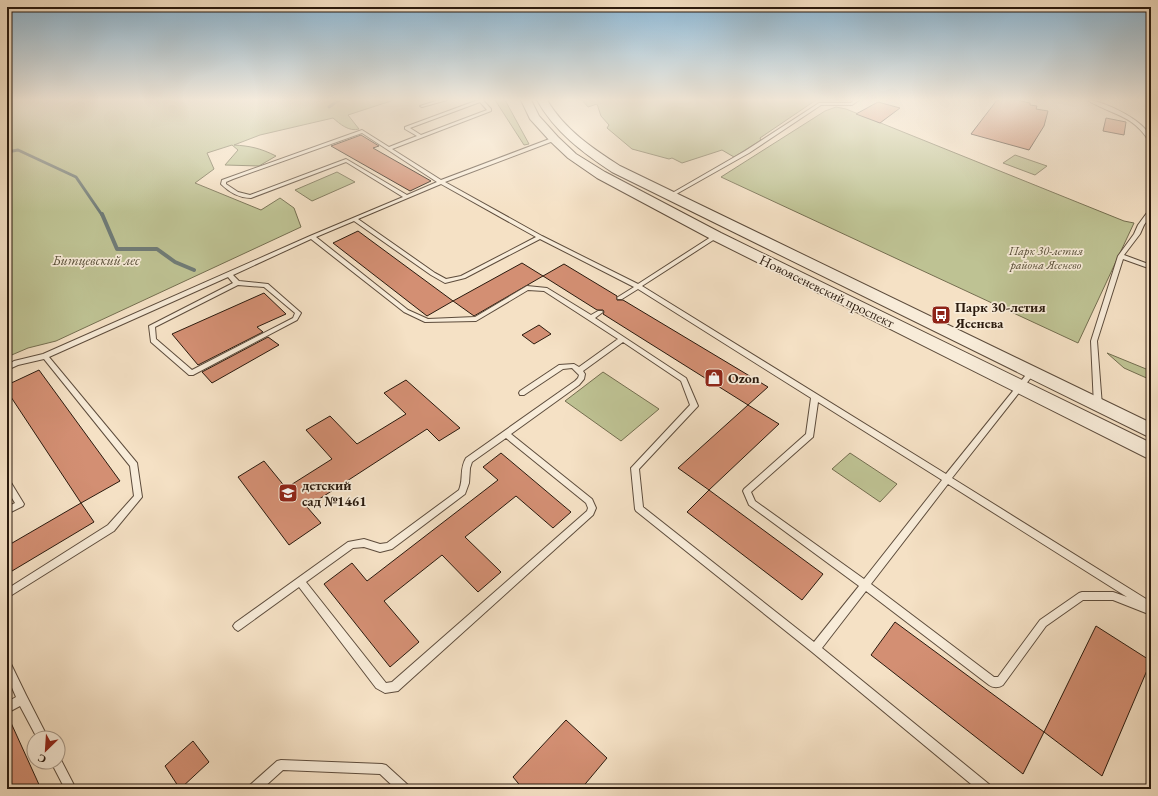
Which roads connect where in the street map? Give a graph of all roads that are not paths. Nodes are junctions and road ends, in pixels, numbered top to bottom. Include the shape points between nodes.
1 (345, 137) edge
2 (372, 137) edge
3 (421, 137) edge
4 (571, 137) edge
5 (770, 137) edge
6 (554, 139) joint
7 (390, 148) junction
8 (441, 182) junction
9 (407, 196) junction
10 (669, 196) junction
11 (1151, 211) edge
12 (355, 219) junction
13 (716, 236) junction
14 (312, 237) junction
15 (540, 237) junction
16 (1120, 256) junction
17 (1151, 267) edge
18 (229, 274) junction
19 (237, 283) junction
20 (637, 286) junction
21 (620, 298) dead end
22 (600, 312) dead end
23 (591, 318) junction
24 (623, 339) junction
25 (45, 356) junction
26 (7, 368) edge
27 (580, 369) junction
28 (1031, 373) junction
29 (1020, 387) junction
30 (522, 393) dead end
31 (815, 398) junction
32 (1098, 406) junction
33 (1151, 432) edge
34 (506, 434) junction
35 (1151, 452) edge
36 (947, 479) junction
37 (7, 483) edge
38 (7, 511) edge
39 (300, 581) junction
40 (865, 584) junction
41 (7, 594) edge
42 (1151, 607) edge
43 (1151, 611) edge
44 (238, 626) dead end
45 (815, 649) junction
46 (7, 665) edge
47 (22, 699) junction
48 (7, 708) edge
49 (39, 730) edge
50 (60, 770) edge
51 (71, 789) edge
52 (254, 789) edge
53 (404, 789) edge
54 (986, 789) edge

1 - 9 lane via 231,178 223,184 244,197 251,197 346,160
2 - 7 lane
3 - 7 lane
4 - 10 street, Новоясеневский проспект via 616,169
5 - 10 lane
6 - 8 lane
6 - 13 street, Новоясеневский проспект via 572,156 601,175
7 - 8 lane
8 - 9 lane
8 - 15 lane
9 - 12 lane
10 - 28 street, Новоясеневский проспект
11 - 16 lane
12 - 14 lane
12 - 15 lane via 445,280 463,277
13 - 20 lane
13 - 29 street, Новоясеневский проспект
14 - 18 lane
14 - 23 lane via 406,311 427,321 476,319 527,288 545,289
15 - 20 lane
16 - 17 lane
16 - 32 lane via 1094,340
18 - 19 lane
18 - 25 lane
19 - 19 lane via 152,326 153,340 191,373 295,319 298,313 266,285
20 - 21 lane
20 - 31 lane
22 - 23 lane
23 - 24 lane
24 - 27 lane
24 - 45 lane via 684,380 694,406 635,468 639,509
25 - 26 lane via 16,363
25 - 41 lane via 134,464 138,497 111,528
27 - 30 lane via 574,366 561,367
27 - 34 lane via 581,379 577,383
28 - 29 lane
28 - 32 street, Новоясеневский проспект
29 - 35 street, Новоясеневский проспект
29 - 36 lane
31 - 36 lane
31 - 40 lane via 810,435 747,491 752,503
32 - 33 street, Новоясеневский проспект
34 - 39 lane via 469,460 465,468 467,482 462,492 389,546 380,548 364,543 351,545
34 - 39 lane via 589,501 592,508 590,513 394,687 385,688 380,684
36 - 40 lane
36 - 42 lane
37 - 38 lane via 20,504
39 - 44 lane
40 - 43 lane via 992,682 1000,682 1043,623 1082,596 1113,596
40 - 45 lane
45 - 54 lane
46 - 47 lane
47 - 48 lane
47 - 49 lane
50 - 51 lane
52 - 53 lane via 281,765 382,769

